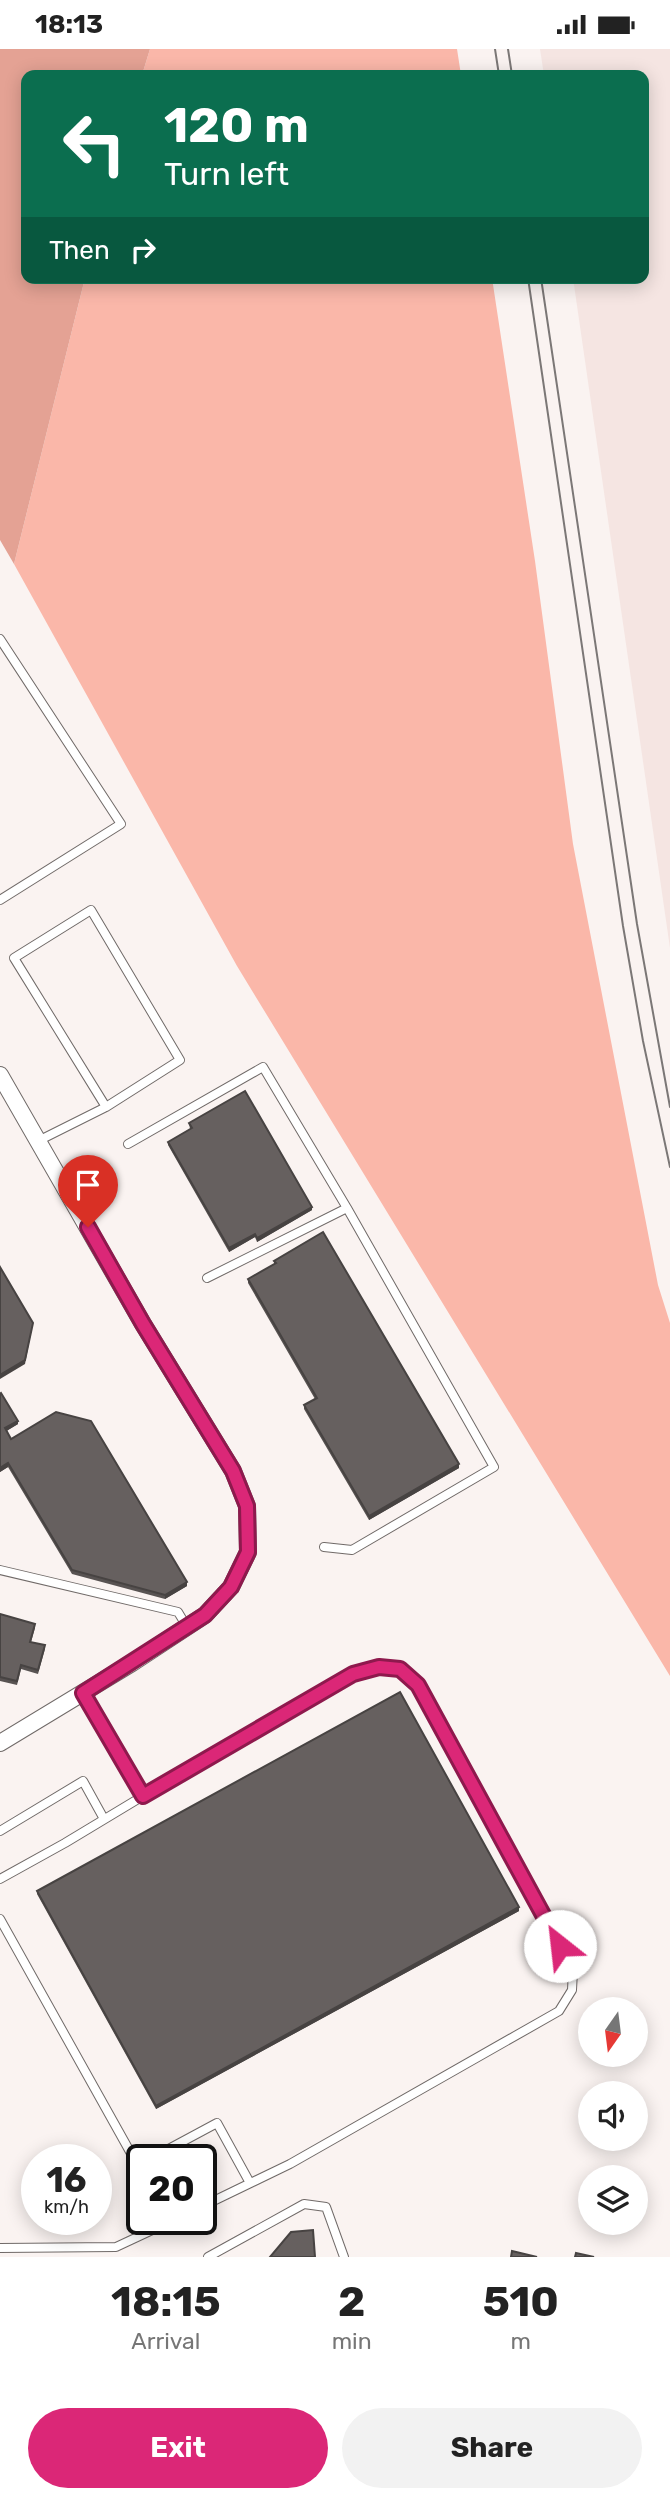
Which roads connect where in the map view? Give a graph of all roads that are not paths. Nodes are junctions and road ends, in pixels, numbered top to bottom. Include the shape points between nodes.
1 (0, 639) edge
2 (0, 900) edge
3 (0, 1075) edge
4 (106, 1107) junction
5 (38, 1141) junction
6 (128, 1144) dead end
7 (346, 1208) junction
8 (207, 1278) dead end
9 (324, 1547) dead end
10 (0, 1570) edge
11 (187, 1627) junction
12 (83, 1693) junction
13 (0, 1743) edge
14 (143, 1796) junction
15 (104, 1819) junction
16 (0, 1831) edge
17 (0, 1879) edge
18 (0, 1919) edge
19 (178, 2144) edge
20 (126, 2145) edge
21 (250, 2183) junction
22 (217, 2199) edge
23 (142, 2235) edge
24 (0, 2248) edge
25 (208, 2257) edge
26 (344, 2257) edge

1 - 2 lane via 121,824
3 - 5 street
4 - 4 lane via 180,1060 92,910 14,958
4 - 5 lane
5 - 11 street via 233,1471 247,1506 248,1552 243,1564 231,1587
6 - 7 lane via 263,1067
7 - 8 lane
7 - 9 lane via 494,1468 352,1550
10 - 11 lane via 178,1612
11 - 12 street
12 - 13 street
12 - 14 lane
14 - 15 lane
14 - 21 lane via 353,1674 379,1667 400,1669 418,1685 573,1970 572,1990 559,2011
15 - 16 lane via 83,1781
15 - 17 lane
18 - 20 lane
19 - 21 lane via 217,2123
21 - 22 lane
23 - 24 lane via 116,2247
25 - 26 lane via 304,2204 326,2207

